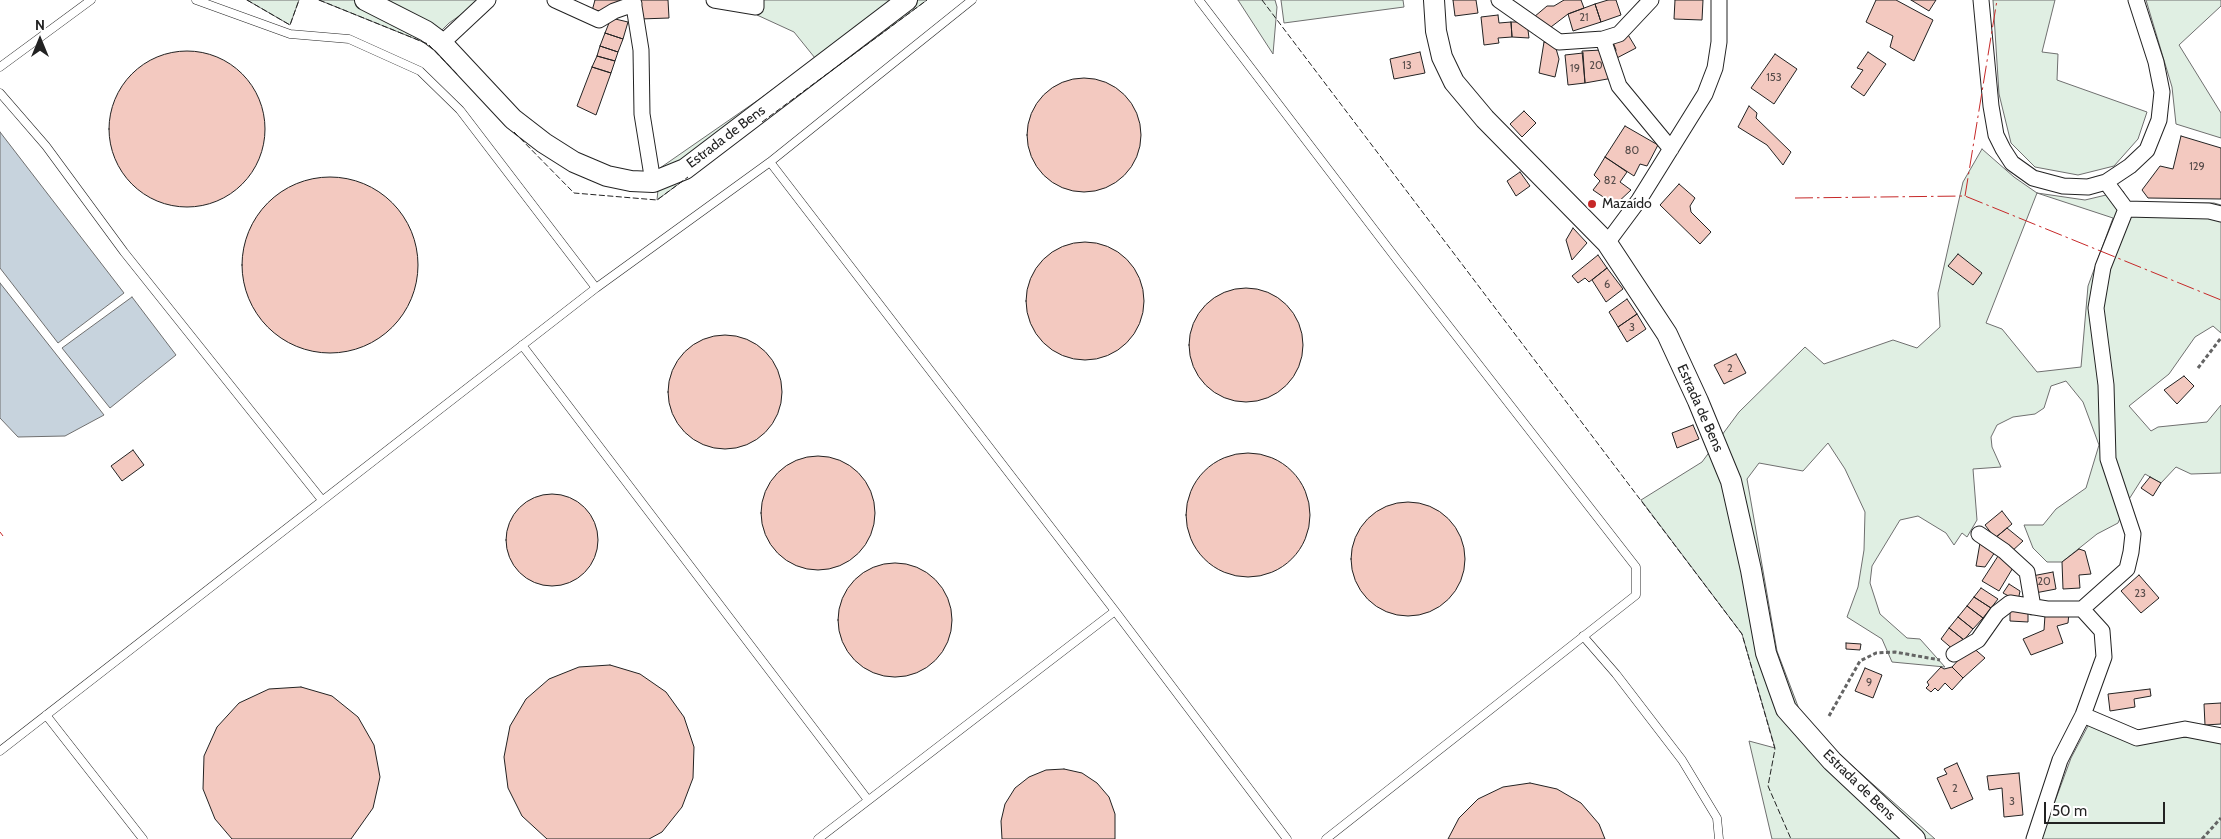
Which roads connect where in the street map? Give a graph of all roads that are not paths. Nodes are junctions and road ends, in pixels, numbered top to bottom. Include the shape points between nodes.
1 (91, 0) edge
2 (196, 0) edge
3 (365, 0) edge
4 (488, 0) edge
5 (555, 0) edge
6 (714, 0) edge
7 (756, 0) edge
8 (907, 0) edge
9 (972, 0) edge
10 (1199, 0) edge
11 (1434, 0) edge
12 (1499, 0) edge
13 (1652, 0) edge
14 (1719, 0) edge
15 (1981, 0) edge
16 (2136, 0) edge
17 (633, 2) edge
18 (1603, 39) junction
19 (442, 44) junction
20 (0, 67) edge
21 (0, 93) edge
22 (1671, 149) junction
23 (770, 162) junction
24 (653, 182) junction
25 (2106, 182) junction
26 (2126, 209) junction
27 (2221, 214) edge
28 (1607, 243) junction
29 (596, 288) junction
30 (522, 346) junction
31 (322, 500) junction
32 (1979, 534) dead end
33 (2033, 606) junction
34 (2082, 609) junction
35 (1115, 610) junction
36 (1584, 636) junction
37 (1954, 654) road end
38 (46, 715) junction
39 (2083, 715) junction
40 (2221, 736) edge
41 (0, 751) edge
42 (868, 800) junction
43 (144, 839) edge
44 (818, 839) edge
45 (1287, 839) edge
46 (1326, 839) edge
47 (1719, 839) edge
48 (1915, 839) edge
49 (2034, 839) edge

1 - 20 lane
2 - 29 lane via 290,34 348,39 420,71 460,110
3 - 19 street, Estrada de Bens via 418,26
4 - 19 street
5 - 17 street via 599,20
6 - 7 street via 756,7
8 - 24 street, Estrada de Bens via 685,169
9 - 23 lane
10 - 36 lane via 1636,568 1636,595
11 - 28 street, Estrada de Bens via 1442,58 1454,82 1517,152
12 - 18 street via 1559,42
13 - 18 street via 1619,34
14 - 22 street via 1715,68 1706,94
15 - 25 street via 1996,135 2012,163 2033,178 2062,186 2088,187
16 - 25 street via 2162,92 2159,120 2146,150
17 - 24 street via 641,50 642,114
18 - 22 street via 1619,86
19 - 24 street, Estrada de Bens via 513,119 544,143 574,162 607,176
21 - 31 lane via 46,146 124,252
22 - 28 street
23 - 29 lane
23 - 35 lane
25 - 26 street
26 - 27 street
26 - 34 street via 2103,267 2096,308 2106,385 2108,459 2133,534 2126,569
28 - 48 street, Estrada de Bens via 1667,334 1731,481 1766,653 1786,708 1832,761
29 - 30 lane
30 - 31 lane
30 - 42 lane
31 - 38 lane
32 - 33 street via 2004,550 2026,572
33 - 34 street
33 - 37 street via 2010,603 1997,613 1978,640
34 - 39 street via 2102,631 2104,657
35 - 42 lane
35 - 45 lane
36 - 46 lane
36 - 47 lane via 1682,760 1717,818
38 - 41 lane
38 - 43 lane
39 - 40 street via 2137,738 2185,729
39 - 49 street via 2060,760
42 - 44 lane

